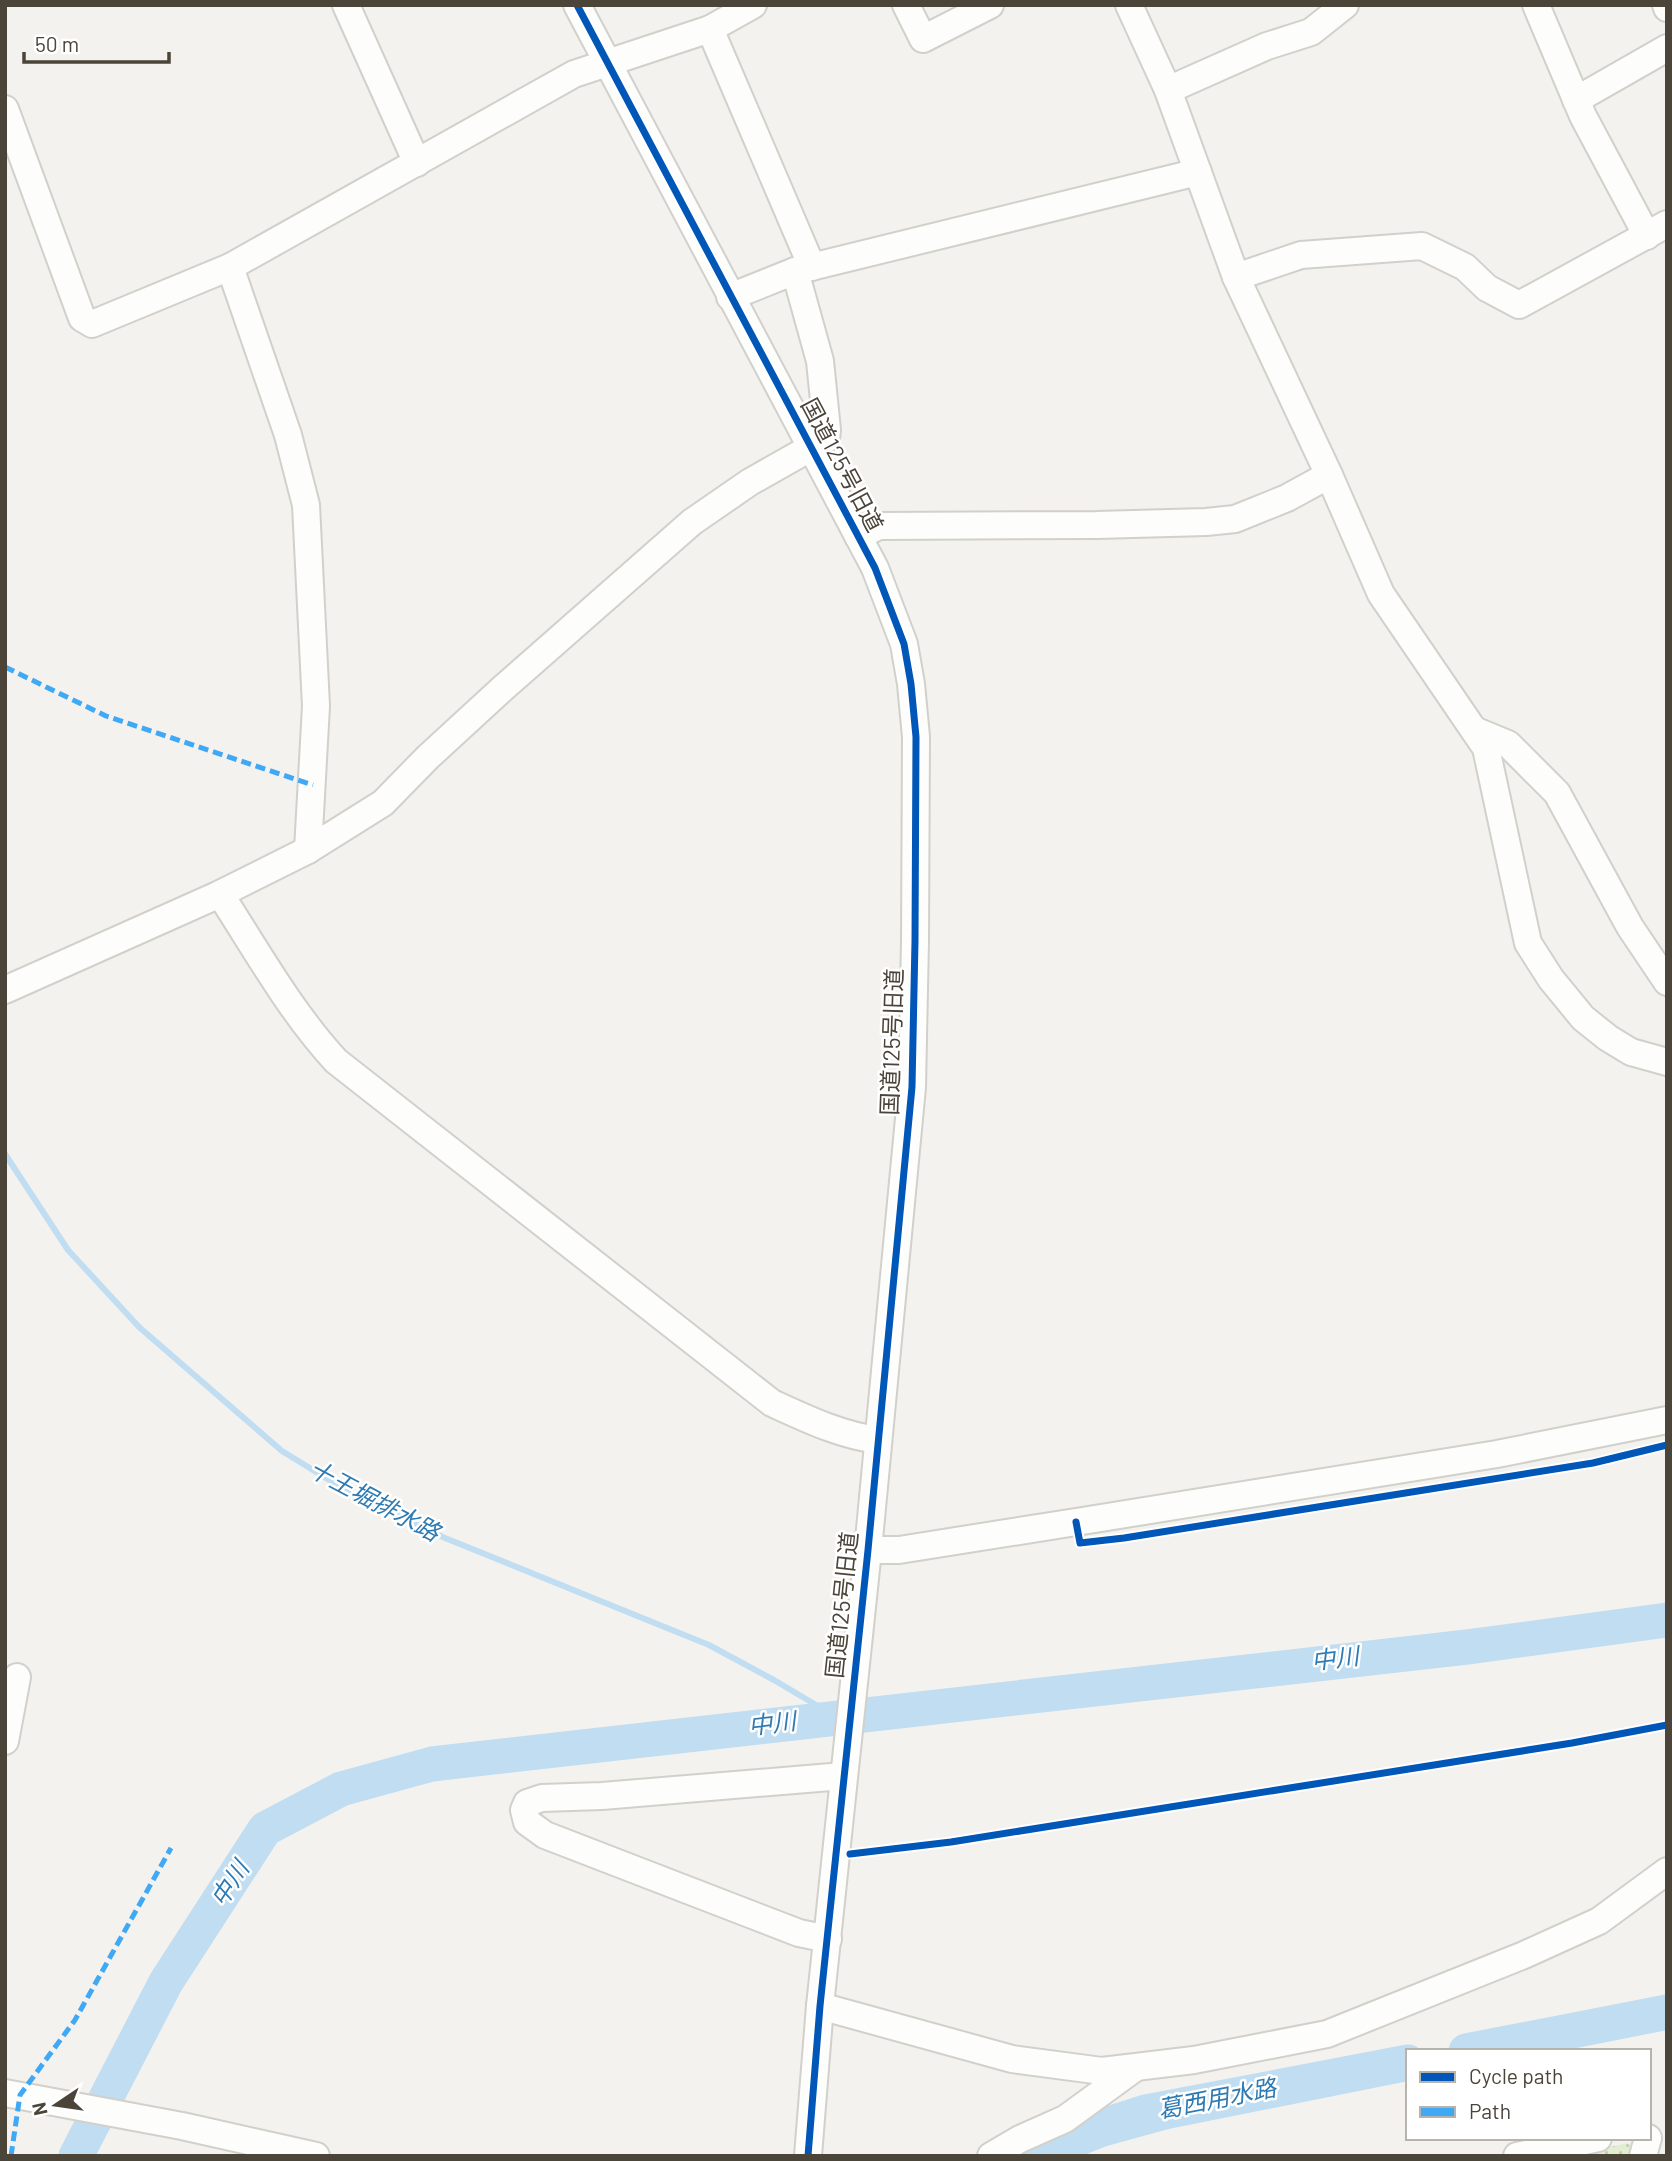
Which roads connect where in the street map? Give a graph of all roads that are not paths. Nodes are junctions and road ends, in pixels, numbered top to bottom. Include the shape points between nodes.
1 (346, 5) edge
2 (577, 5) edge
3 (752, 5) edge
4 (906, 5) edge
5 (990, 5) edge
6 (1129, 5) edge
7 (1345, 5) edge
8 (1536, 5) edge
9 (710, 29) junction
10 (1667, 48) edge
11 (608, 64) junction
12 (1168, 90) junction
13 (1576, 100) junction
14 (5, 109) edge
15 (417, 163) junction
16 (1198, 172) junction
17 (1657, 230) edge
18 (230, 267) junction
19 (803, 269) junction
20 (1236, 277) junction
21 (730, 297) junction
22 (812, 448) junction
23 (1329, 475) junction
24 (858, 536) junction
25 (1474, 730) junction
26 (308, 850) junction
27 (220, 894) junction
28 (1667, 982) edge
29 (5, 990) edge
30 (1667, 1062) edge
31 (1667, 1420) edge
32 (878, 1440) junction
33 (868, 1550) junction
34 (17, 1677) dead end
35 (5, 1741) edge
36 (844, 1770) junction
37 (1667, 1871) edge
38 (828, 1939) junction
39 (820, 2006) junction
40 (1138, 2067) junction
41 (5, 2092) edge
42 (1589, 2140) edge
43 (309, 2155) edge
44 (808, 2156) edge
45 (990, 2156) edge
46 (1517, 2156) edge

1 - 15 street
2 - 11 street, 国道125号旧道
3 - 9 street
4 - 5 street via 923,39
6 - 12 street
7 - 12 street via 1311,32 1267,46
8 - 13 street
9 - 11 street
9 - 19 street
10 - 13 street
11 - 15 street via 574,74
11 - 21 street, 国道125号旧道
12 - 16 street
13 - 17 street
14 - 18 street via 82,318 92,324
15 - 18 street
16 - 19 street
16 - 20 street
17 - 20 street via 1519,304 1487,288 1465,267 1422,246 1301,255
18 - 26 street via 288,435 306,505 316,706
19 - 21 street
19 - 22 street via 822,374 825,439
20 - 23 street
21 - 22 street, 国道125号旧道
22 - 24 street, 国道125号旧道
22 - 26 street via 750,482 692,522 493,697 383,803
23 - 24 street via 1235,519 879,526
23 - 25 street via 1381,594
24 - 32 street, 国道125号旧道 via 904,644 916,737 912,1087
25 - 28 street via 1508,744 1557,793 1630,927
25 - 30 street via 1486,748 1528,943 1583,1018 1631,1052
26 - 27 street
27 - 29 street
27 - 32 street via 296,1012 336,1061 772,1404 814,1423
31 - 33 street via 1497,1454 900,1550
32 - 33 street, 国道125号旧道
33 - 36 street, 国道125号旧道
34 - 35 street
36 - 38 street, 国道125号旧道
36 - 38 street via 602,1796 542,1798 527,1803 524,1810 527,1822 545,1835 799,1933
37 - 40 street via 1599,1921 1327,2034
38 - 39 street, 国道125号旧道
39 - 40 street via 1012,2059 1102,2071
39 - 44 street, 国道125号旧道
40 - 45 street via 1065,2119
41 - 43 street
42 - 46 street

